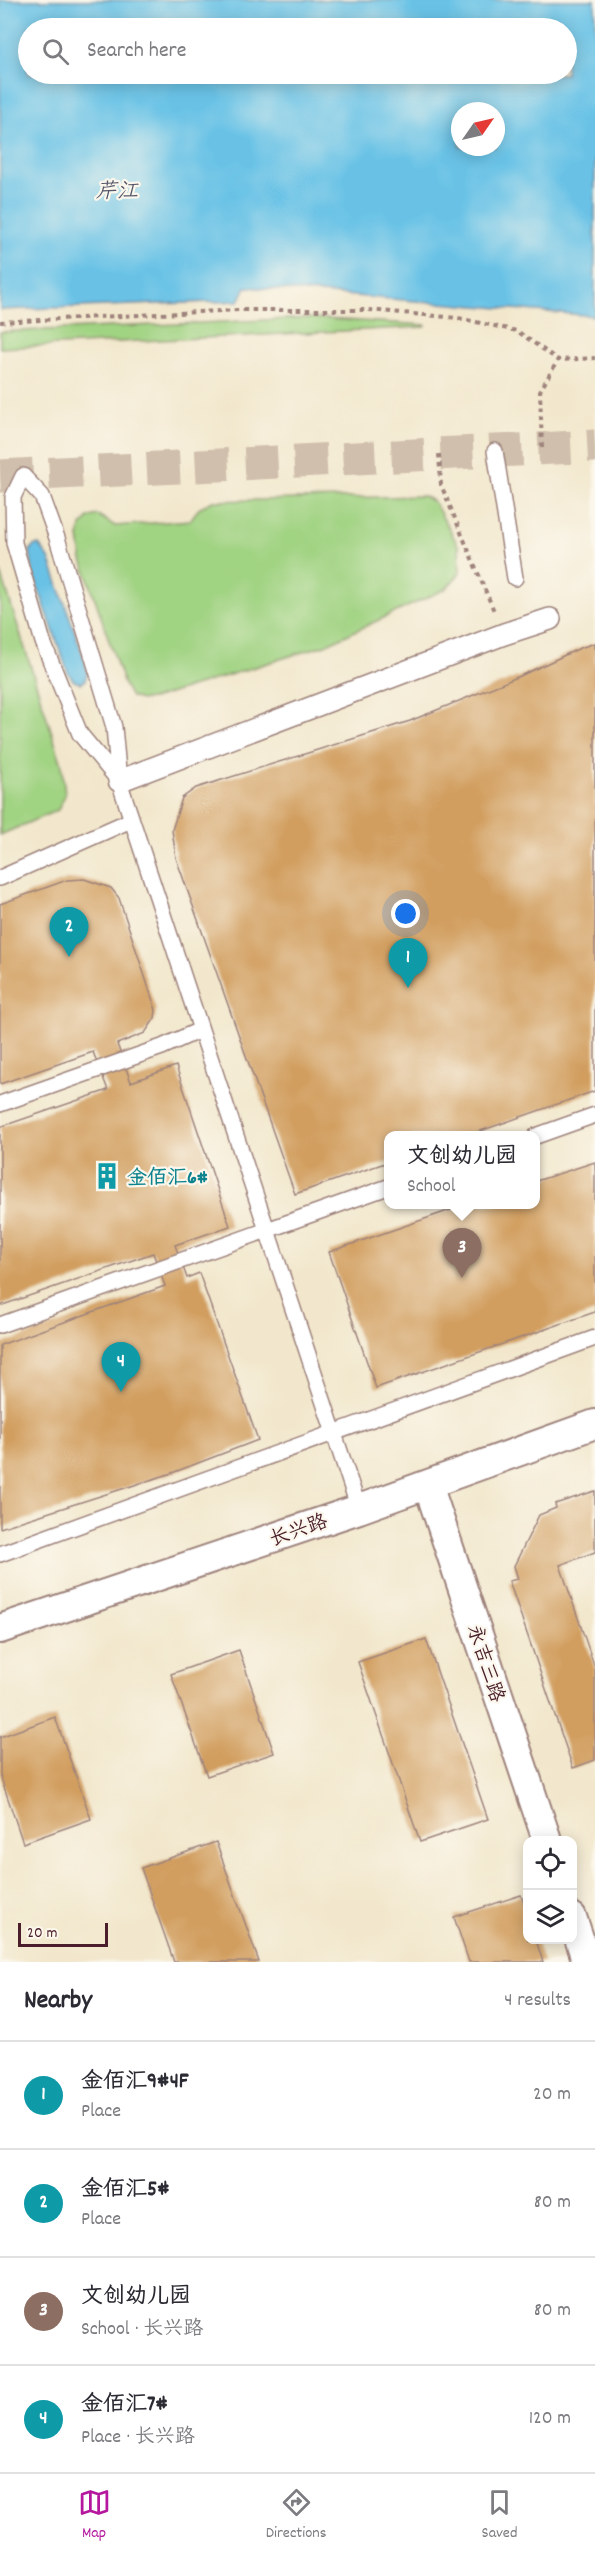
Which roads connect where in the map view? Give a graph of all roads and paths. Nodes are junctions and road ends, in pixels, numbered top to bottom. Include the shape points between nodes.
1 (0, 322) edge
2 (595, 358) edge
3 (558, 360) junction
4 (542, 447) dead end
5 (495, 451) dead end
6 (439, 454) dead end
7 (515, 578) dead end
8 (550, 619) dead end
9 (504, 634) junction
10 (119, 781) junction
11 (131, 820) junction
12 (0, 878) edge
13 (200, 1030) junction
14 (0, 1104) edge
15 (595, 1115) edge
16 (540, 1135) edge
17 (384, 1188) edge
18 (266, 1229) junction
19 (0, 1325) edge
20 (595, 1338) edge
21 (595, 1424) edge
22 (334, 1434) junction
23 (428, 1485) junction
24 (358, 1509) junction
25 (0, 1554) edge
26 (0, 1629) edge
27 (546, 1836) edge
28 (577, 1930) edge
29 (587, 1962) edge

1 - 3 path via 239,310 369,309 458,318 517,331
2 - 3 path
3 - 4 path via 540,391
5 - 7 lane
6 - 9 path via 441,485
8 - 9 street
9 - 10 street
10 - 10 lane via 114,727 57,538 42,496 23,476 13,496 14,543 43,642 80,734
10 - 11 lane
11 - 12 lane
11 - 13 lane
13 - 14 lane
13 - 18 lane
15 - 16 lane
17 - 18 lane
18 - 19 lane
18 - 22 lane
20 - 22 lane
21 - 23 street, 长兴路
22 - 24 lane
22 - 25 lane
23 - 24 street, 长兴路
23 - 27 street, 永吉三路
24 - 26 street, 长兴路
28 - 29 street

